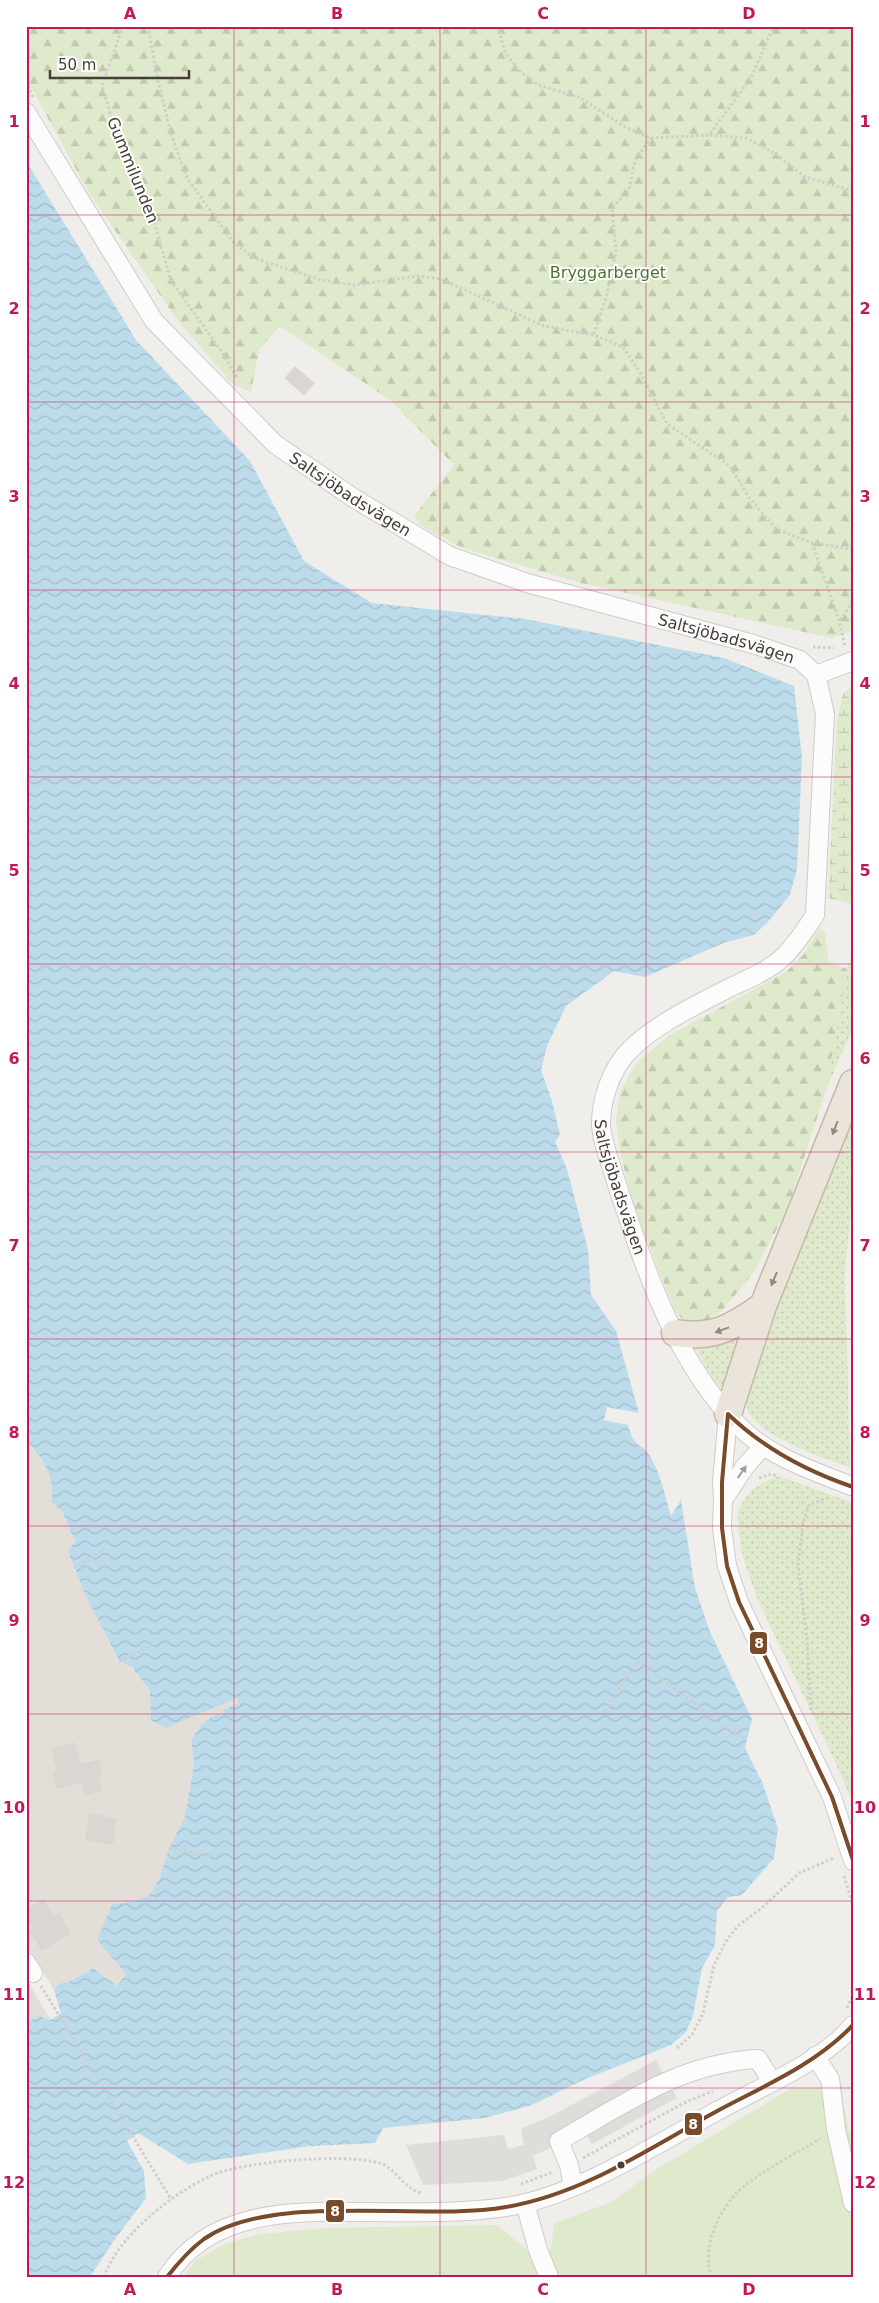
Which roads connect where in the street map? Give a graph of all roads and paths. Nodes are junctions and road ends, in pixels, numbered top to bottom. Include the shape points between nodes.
1 (123, 26) edge
2 (148, 26) edge
3 (498, 26) edge
4 (774, 26) edge
5 (26, 81) edge
6 (30, 106) edge
7 (709, 135) junction
8 (651, 138) junction
9 (853, 191) edge
10 (594, 335) junction
11 (240, 382) dead end
12 (812, 542) junction
13 (853, 549) edge
14 (853, 601) edge
15 (840, 620) junction
16 (851, 661) edge
17 (816, 675) junction
18 (853, 1083) edge
19 (763, 1306) junction
20 (675, 1333) junction
21 (728, 1414) junction
22 (763, 1446) junction
23 (744, 1468) junction
24 (65, 1469) dead end
25 (50, 1474) dead end
26 (780, 1476) dead end
27 (821, 1490) dead end
28 (843, 1490) joint
29 (829, 1492) junction
30 (723, 1500) junction
31 (107, 1549) dead end
32 (74, 1568) dead end
33 (152, 1645) dead end
34 (118, 1661) dead end
35 (605, 1711) dead end
36 (811, 1718) dead end
37 (747, 1739) dead end
38 (169, 1848) dead end
39 (215, 1857) dead end
40 (845, 1859) edge
41 (30, 1967) edge
42 (853, 1995) edge
43 (848, 2019) edge
44 (677, 2048) dead end
45 (815, 2056) junction
46 (772, 2082) junction
47 (720, 2089) dead end
48 (836, 2129) junction
49 (569, 2165) junction
50 (515, 2186) dead end
51 (573, 2187) junction
52 (429, 2192) dead end
53 (171, 2199) junction
54 (525, 2203) junction
55 (853, 2203) edge
56 (104, 2277) edge
57 (167, 2277) edge
58 (549, 2277) edge
59 (711, 2277) edge

1 - 11 path, Gummilunden via 102,86 119,143 149,204 171,281
2 - 10 path via 169,125 186,178 233,242 254,258 322,280 354,286 418,276 441,279 544,326
3 - 8 path via 505,52 517,69 538,85 579,97 627,128
4 - 7 path via 751,78
5 - 6 path
6 - 17 street, Saltsjöbadsvägen via 154,321 275,444 352,497 450,556 527,583 753,644 800,660
7 - 8 path
7 - 9 path via 746,138 776,154 805,177
8 - 10 path via 635,160 628,190 612,208 616,251
10 - 12 path via 623,347 667,424 730,466 750,499 776,529
12 - 13 path
12 - 15 path
14 - 15 path
15 - 16 path
16 - 17 street
17 - 20 street, Saltsjöbadsvägen via 825,714 815,914 799,940 781,959 654,1031 626,1054 608,1084 601,1123 611,1164 651,1281
18 -> 19 highway
19 -> 20 highway via 724,1331 694,1336
19 - 21 highway
20 - 21 street, Saltsjöbadsvägen via 688,1359
21 - 22 street, Saltsjöbadsvägen
21 - 30 street
22 - 23 street
22 - 28 street, Saltsjöbadsvägen
23 - 26 path via 754,1480 772,1474
30 -> 23 street
24 - 25 path
27 - 29 path
28 - 29 path
29 - 36 path via 827,1498 809,1506 803,1524 798,1564 807,1640
30 - 40 street via 722,1528 727,1566 740,1602 832,1797
31 - 32 path
33 - 34 path
35 - 37 path via 638,1661 728,1729
38 - 39 path
40 - 44 path via 798,1873 738,1926 726,1941 714,1966 703,2013 692,2035
41 - 53 path
42 - 43 path
43 - 45 street via 835,2042
45 - 46 street
45 - 48 street via 830,2079
46 - 49 street via 758,2059 722,2062 665,2081 559,2141
46 - 51 street
47 - 49 path via 684,2103
48 - 55 street
48 - 59 path via 761,2175 735,2195 711,2235 707,2262
49 - 50 path
49 - 51 street
51 - 54 street
52 - 53 path via 420,2193 410,2188 389,2167 380,2163 305,2160 243,2168 211,2176
53 - 56 path via 129,2238 108,2266
54 - 57 street via 456,2212 267,2215 216,2232 198,2242 174,2265
54 - 58 street

